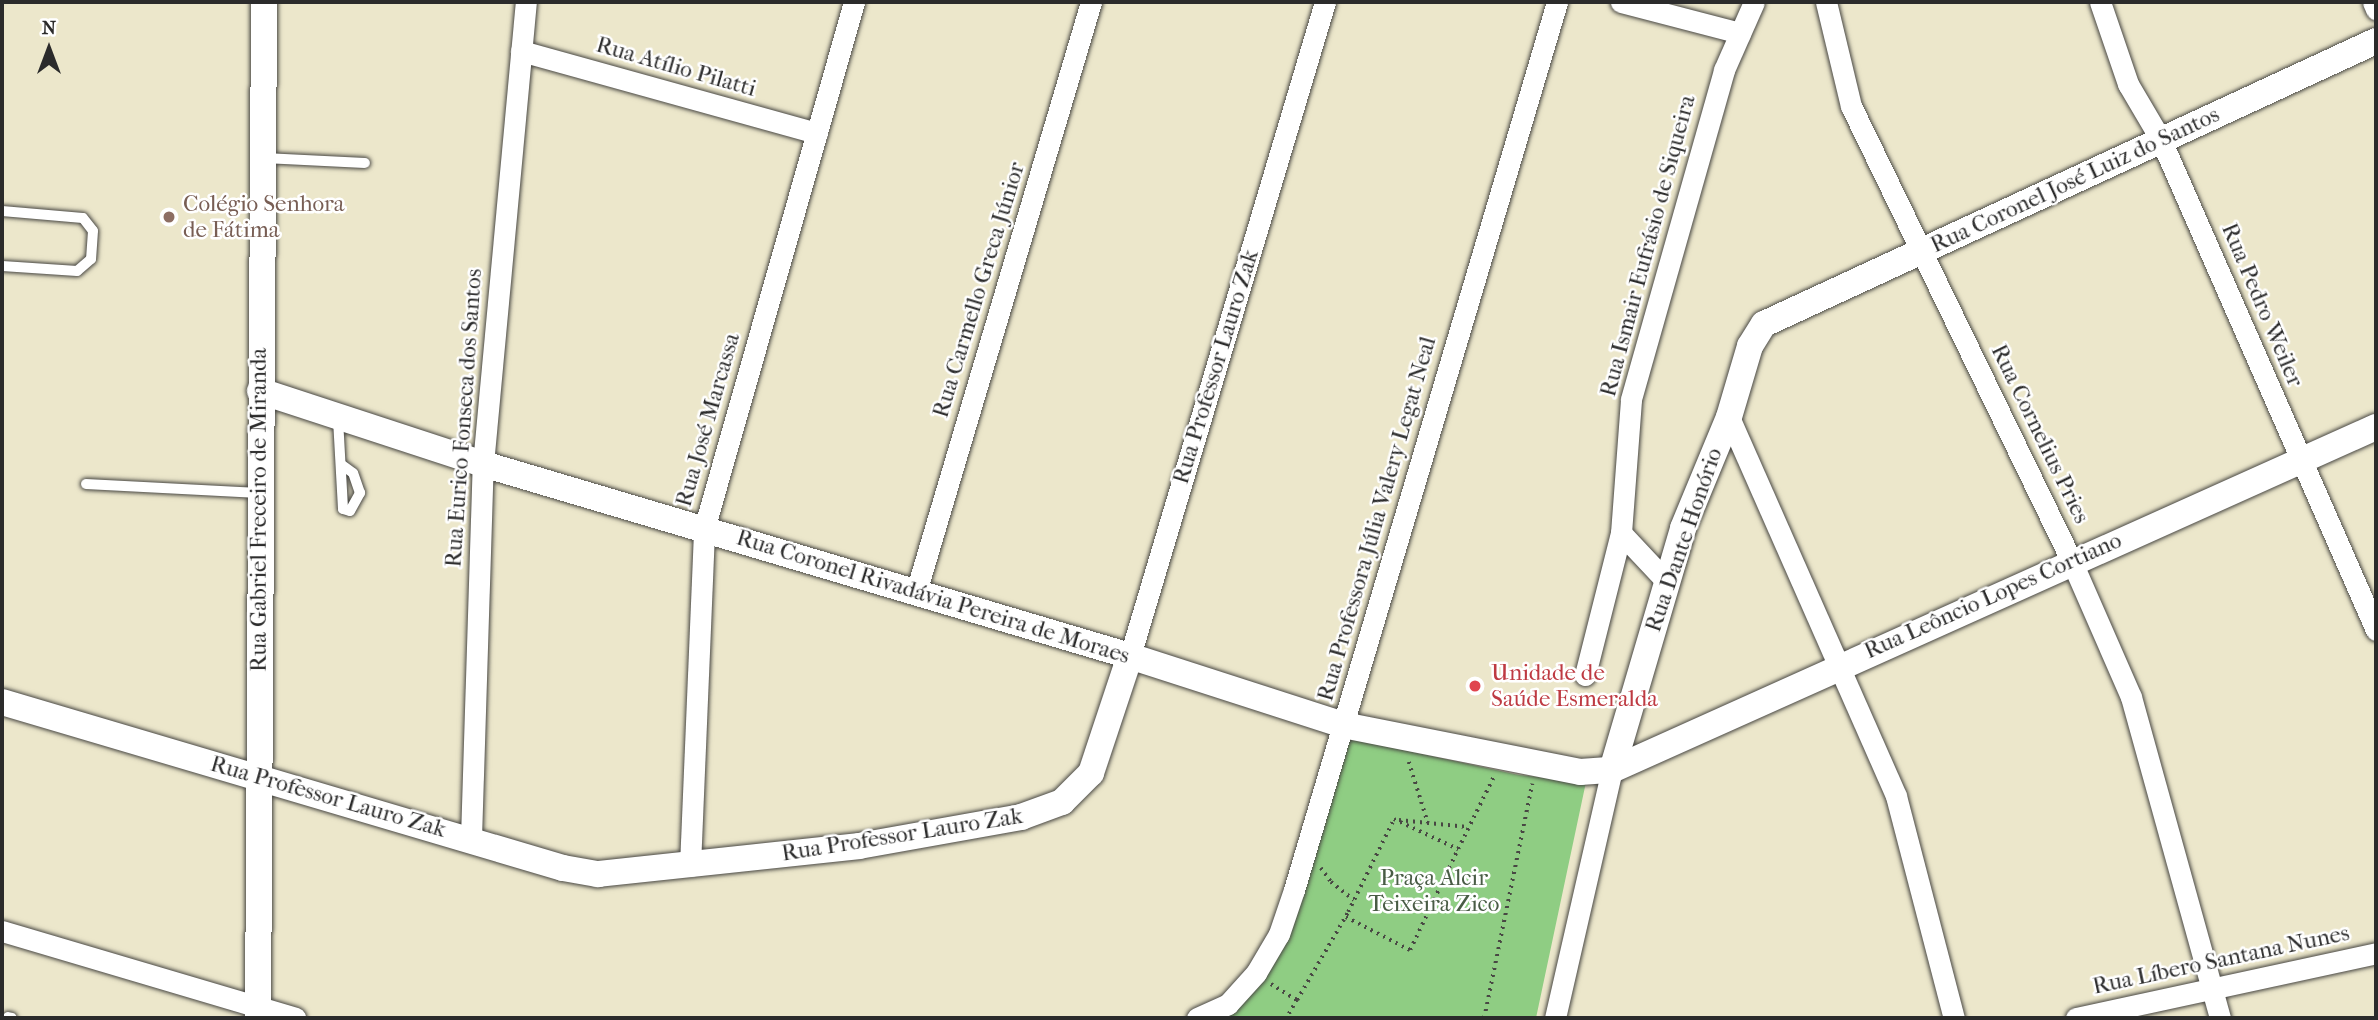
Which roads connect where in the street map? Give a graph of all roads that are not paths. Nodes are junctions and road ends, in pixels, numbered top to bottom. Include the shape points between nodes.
1 (264, 2) edge
2 (526, 2) edge
3 (854, 2) edge
4 (1091, 2) edge
5 (1325, 2) edge
6 (1557, 2) edge
7 (1621, 2) edge
8 (1754, 2) edge
9 (1826, 2) edge
10 (2100, 2) edge
11 (2373, 2) edge
12 (2376, 9) edge
13 (1740, 33) junction
14 (2376, 41) edge
15 (521, 51) junction
16 (817, 133) junction
17 (2161, 140) junction
18 (261, 158) junction
19 (365, 163) dead end
20 (2, 211) edge
21 (1923, 250) junction
22 (2, 266) edge
23 (1775, 318) joint
24 (260, 391) junction
25 (338, 416) junction
26 (1729, 417) junction
27 (2376, 427) edge
28 (2300, 461) junction
29 (342, 464) dead end
30 (483, 464) junction
31 (86, 484) dead end
32 (260, 493) junction
33 (704, 529) junction
34 (1621, 533) junction
35 (2072, 562) junction
36 (1662, 577) junction
37 (916, 592) junction
38 (2376, 631) edge
39 (1130, 656) junction
40 (1836, 666) junction
41 (1585, 675) dead end
42 (2, 702) edge
43 (1343, 725) junction
44 (1612, 770) junction
45 (258, 776) junction
46 (471, 838) junction
47 (690, 866) junction
48 (2, 931) edge
49 (2376, 953) edge
50 (2213, 989) junction
51 (258, 1013) edge
52 (295, 1018) edge
53 (1197, 1018) edge
54 (1555, 1018) edge
55 (1954, 1018) edge
56 (2076, 1018) edge
57 (2220, 1018) edge

1 - 18 street, Rua Gabriel Freceiro de Miranda
2 - 15 street, Rua Eurico Fonseca dos Santos
3 - 16 street, Rua José Marcassa
4 - 37 street, Rua Carmello Greca Júnior
5 - 39 street, Rua Professor Lauro Zak
6 - 43 street, Rua Professora Júlia Valery Legat Neal
7 - 13 street
8 - 13 street, Rua Ismair Eufrásio de Siqueira
9 - 21 street, Rua Cornelius Pries via 1851,106
10 - 17 street, Rua Pedro Weiler via 2128,84
11 - 12 street
13 - 34 street, Rua Ismair Eufrásio de Siqueira via 1724,70 1631,399
14 - 17 street, Rua Coronel José Luiz do Santos
15 - 16 street, Rua Atílio Pilatti
15 - 30 street, Rua Eurico Fonseca dos Santos
16 - 33 street, Rua José Marcassa
17 - 21 street, Rua Coronel José Luiz do Santos
17 - 28 street, Rua Pedro Weiler
18 - 19 lane
18 - 24 street, Rua Gabriel Freceiro de Miranda
20 - 22 lane via 83,218 93,231 91,259 77,271
21 - 23 street, Rua Coronel José Luiz do Santos
21 - 35 street, Rua Cornelius Pries
23 - 26 street, Rua Dante Honório via 1753,339
24 - 25 street, Rua Coronel Rivadávia Pereira de Moraes
24 - 32 street, Rua Gabriel Freceiro de Miranda
25 - 29 lane
25 - 30 street, Rua Coronel Rivadávia Pereira de Moraes
26 - 36 street, Rua Dante Honório
26 - 40 street
27 - 28 street, Rua Leôncio Lopes Cortiano
28 - 35 street, Rua Leôncio Lopes Cortiano
28 - 38 street, Rua Pedro Weiler
30 - 33 street, Rua Coronel Rivadávia Pereira de Moraes
30 - 46 street, Rua Eurico Fonseca dos Santos
31 - 32 lane
32 - 45 street, Rua Gabriel Freceiro de Miranda
33 - 37 street, Rua Coronel Rivadávia Pereira de Moraes
33 - 47 street, Rua José Marcassa
34 - 36 street
34 - 41 street, Rua Ismair Eufrásio de Siqueira
35 - 40 street, Rua Leôncio Lopes Cortiano
35 - 50 street, Rua Cornelius Pries via 2131,697
36 - 44 street, Rua Dante Honório
37 - 39 street, Rua Coronel Rivadávia Pereira de Moraes
39 - 43 street, Rua Coronel Rivadávia Pereira de Moraes
39 - 47 street, Rua Professor Lauro Zak via 1091,773 1062,802 973,827
40 - 44 street, Rua Leôncio Lopes Cortiano
40 - 55 street via 1896,796
42 - 45 street, Rua Professor Lauro Zak
43 - 44 street, Rua Coronel Rivadávia Pereira de Moraes via 1546,768
43 - 53 street, Rua Professora Júlia Valery Legat Neal via 1279,934 1256,973 1228,1004
44 - 54 street, Rua Dante Honório
45 - 46 street, Rua Professor Lauro Zak
45 - 51 street, Rua Gabriel Freceiro de Miranda
46 - 47 street, Rua Professor Lauro Zak via 598,874
48 - 51 street
49 - 50 street, Rua Líbero Santana Nunes
50 - 56 street, Rua Líbero Santana Nunes
50 - 57 street, Rua Cornelius Pries
51 - 52 street

